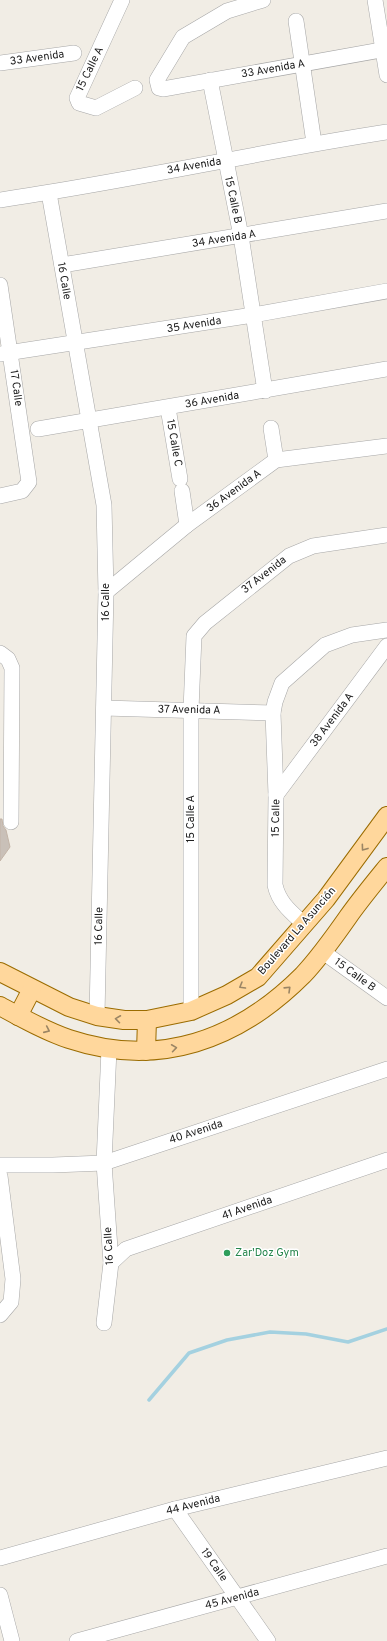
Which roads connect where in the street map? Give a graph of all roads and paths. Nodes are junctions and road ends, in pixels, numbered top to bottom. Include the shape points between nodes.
1 (122, 0) edge
2 (263, 0) edge
3 (375, 0) edge
4 (296, 21) dead end
5 (385, 49) edge
6 (74, 53) dead end
7 (0, 63) edge
8 (302, 64) junction
9 (387, 75) edge
10 (210, 80) junction
11 (135, 88) dead end
12 (387, 132) edge
13 (314, 143) junction
14 (225, 161) junction
15 (49, 193) junction
16 (0, 200) edge
17 (387, 211) edge
18 (241, 236) junction
19 (62, 265) junction
20 (0, 285) edge
21 (387, 291) edge
22 (253, 315) junction
23 (75, 343) junction
24 (5, 353) edge
25 (387, 369) edge
26 (265, 391) junction
27 (168, 408) junction
28 (88, 421) junction
29 (271, 428) dead end
30 (38, 429) dead end
31 (387, 446) edge
32 (276, 460) junction
33 (0, 496) edge
34 (187, 525) junction
35 (387, 534) edge
36 (106, 592) junction
37 (199, 628) joint
38 (387, 630) edge
39 (387, 646) edge
40 (0, 653) edge
41 (274, 707) junction
42 (104, 708) junction
43 (191, 710) junction
44 (276, 795) junction
45 (387, 816) edge
46 (11, 822) dead end
47 (387, 867) edge
48 (326, 899) junction
49 (348, 916) junction
50 (304, 924) junction
51 (323, 952) junction
52 (0, 972) edge
53 (32, 989) junction
54 (387, 998) edge
55 (0, 1006) edge
56 (191, 1011) junction
57 (18, 1016) junction
58 (97, 1016) junction
59 (147, 1020) junction
60 (110, 1048) junction
61 (146, 1051) junction
62 (387, 1068) edge
63 (387, 1160) edge
64 (104, 1163) junction
65 (0, 1165) edge
66 (0, 1176) edge
67 (111, 1263) junction
68 (0, 1315) edge
69 (104, 1323) dead end
70 (387, 1458) edge
71 (175, 1509) junction
72 (387, 1556) edge
73 (0, 1558) edge
74 (0, 1595) edge
75 (237, 1597) junction
76 (12, 1641) edge
77 (77, 1641) edge
78 (268, 1641) edge

1 - 11 street, 15 Calle A via 77,98 79,103 96,108
2 - 10 street, 33 Avenida A via 227,11 183,37 157,80 159,88 163,89
3 - 5 street
4 - 8 street
5 - 8 street, 33 Avenida A
5 - 9 street
6 - 7 street, 33 Avenida
8 - 10 street, 33 Avenida A
8 - 13 street
10 - 14 street, 15 Calle B
12 - 13 street, 34 Avenida
13 - 14 street, 34 Avenida
14 - 15 street, 34 Avenida
14 - 18 street, 15 Calle B
15 - 16 street, 34 Avenida
15 - 19 street, 16 Calle
17 - 18 street, 34 Avenida A
18 - 19 street, 34 Avenida A
18 - 22 street, 15 Calle B
19 - 23 street, 16 Calle
20 - 24 street, 17 Calle
21 - 22 street, 35 Avenida
22 - 23 street, 35 Avenida
22 - 26 street, 15 Calle B
23 - 24 street, 35 Avenida
23 - 28 street, 16 Calle
24 - 33 street, 17 Calle via 29,482 19,493
25 - 26 street, 36 Avenida
26 - 27 street, 36 Avenida
27 - 28 street, 36 Avenida
27 - 34 street, 15 Calle C
28 - 30 street, 36 Avenida
28 - 36 street, 16 Calle via 104,505
29 - 32 street
31 - 32 street, 36 Avenida A
32 - 34 street, 36 Avenida A
34 - 36 street, 36 Avenida A
35 - 37 street, 37 Avenida via 313,546 289,556
36 - 42 street, 16 Calle
37 - 43 street, 15 Calle A via 194,636
38 - 41 street via 352,635 325,645 282,683
39 - 44 street, 38 Avenida A
40 - 46 street via 8,659 12,668
41 - 43 street, 37 Avenida A
41 - 44 street, 15 Calle
42 - 43 street, 37 Avenida A
42 - 58 street, 16 Calle
43 - 56 street, 15 Calle A
44 - 50 street, 15 Calle via 277,892 283,905
45 -> 48 main road, Boulevard La Asunción
47 - 49 main road
48 - 49 main road
48 - 50 main road, Boulevard La Asunción
49 - 51 main road
50 -> 56 main road, Boulevard La Asunción via 258,977 227,995
51 - 54 street, 15 Calle B
61 -> 51 main road via 178,1048 215,1037 248,1020 277,999
52 - 53 main road, Boulevard La Asunción
53 - 57 main road
53 - 58 main road, Boulevard La Asunción via 69,1007
55 - 57 main road
56 - 59 main road, Boulevard La Asunción
57 -> 60 main road via 70,1039
59 -> 58 main road, Boulevard La Asunción
59 - 61 main road
60 - 61 main road
60 - 64 street, 16 Calle
62 - 64 street, 40 Avenida
63 - 67 street, 41 Avenida via 126,1249
64 - 65 street, 40 Avenida
64 - 67 street, 16 Calle
66 - 68 street via 13,1279 11,1302
67 - 69 street, 16 Calle
70 - 71 street, 44 Avenida
71 - 73 street, 44 Avenida
71 - 75 street, 19 Calle
72 - 75 street, 45 Avenida
74 - 76 street
75 - 77 street, 45 Avenida
75 - 78 street, 19 Calle

